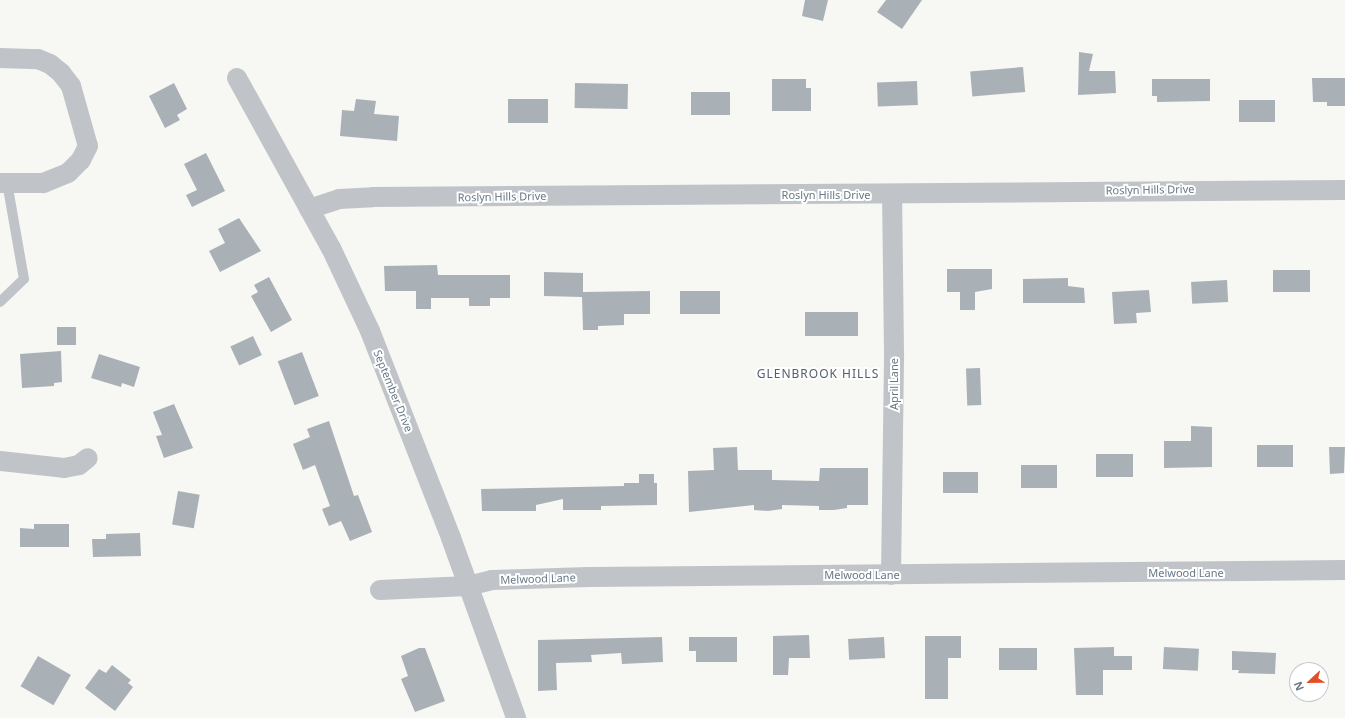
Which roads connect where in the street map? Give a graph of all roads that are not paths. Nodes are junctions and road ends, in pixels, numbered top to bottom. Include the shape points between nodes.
1 (0, 58) edge
2 (237, 78) dead end
3 (4, 183) edge
4 (1345, 190) edge
5 (892, 194) junction
6 (309, 209) junction
7 (0, 302) edge
8 (88, 458) dead end
9 (0, 461) edge
10 (1345, 570) edge
11 (891, 574) junction
12 (468, 586) junction
13 (380, 590) dead end
14 (516, 718) edge

1 - 3 street via 38,59 61,73 71,86 88,146 81,160 68,173 43,183
2 - 6 street, September Drive
3 - 7 lane via 24,279
4 - 5 street, Roslyn Hills Drive
5 - 6 street, Roslyn Hills Drive via 372,197 339,199
5 - 11 street, April Lane via 894,361
6 - 12 street, September Drive via 370,331
8 - 9 street via 79,465 64,468
10 - 11 street, Melwood Lane
11 - 12 street, Melwood Lane via 582,577 492,580
12 - 13 street, Melwood Lane
12 - 14 street, September Drive

